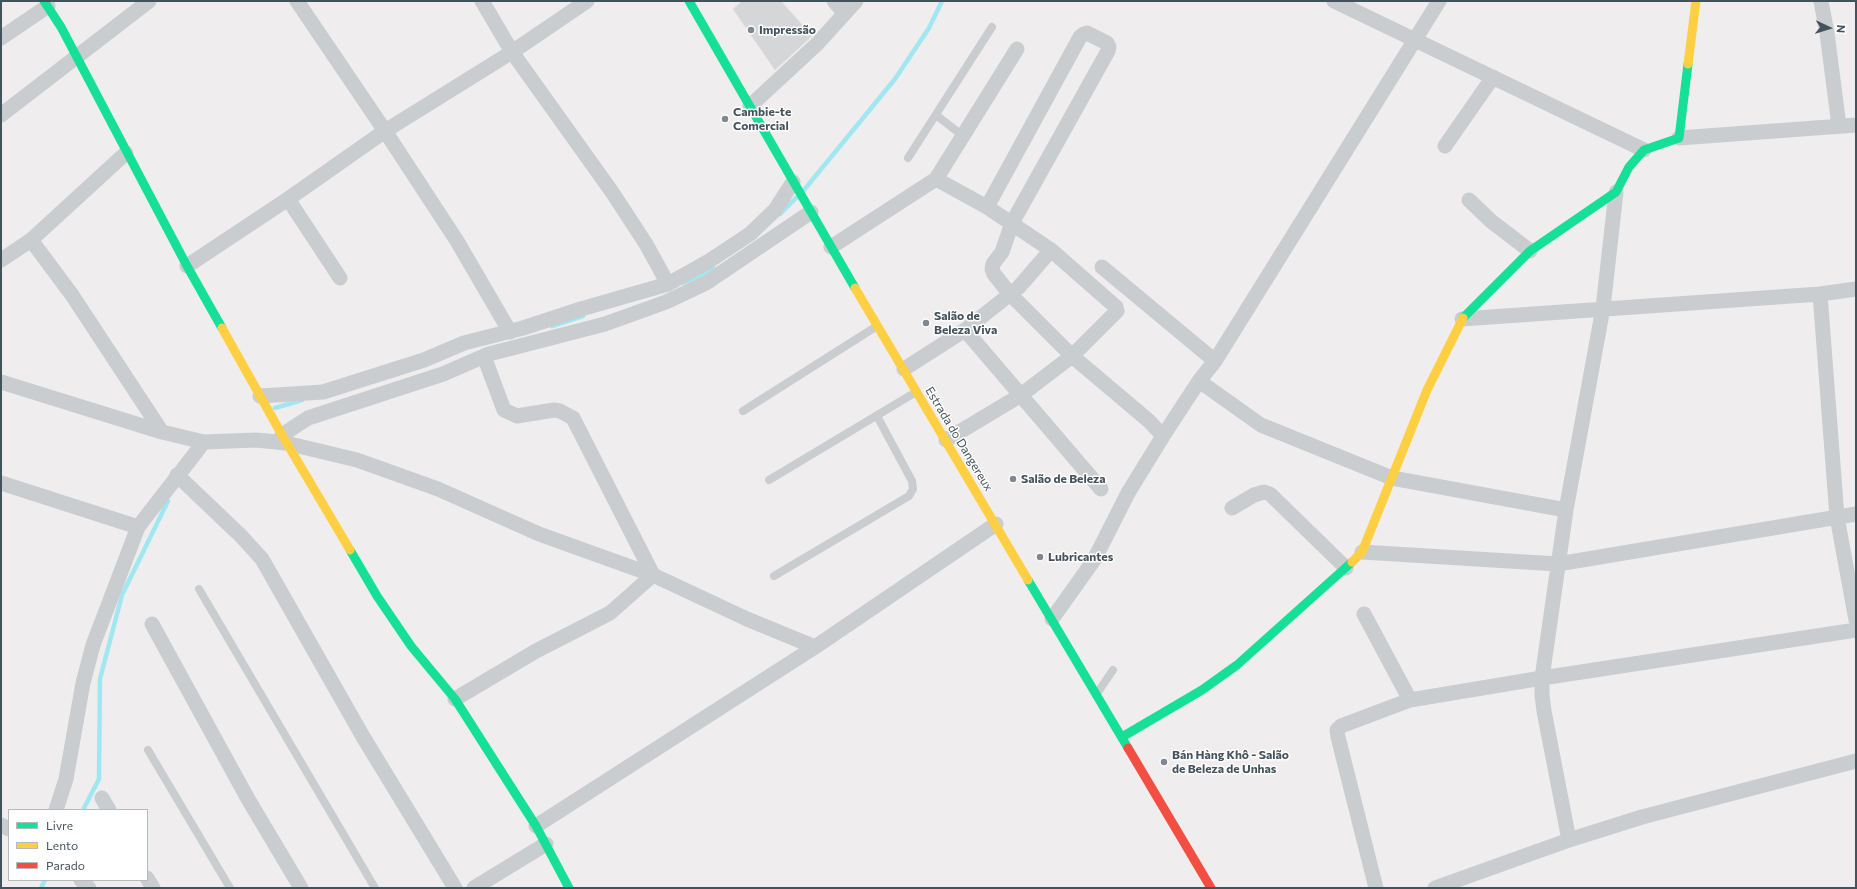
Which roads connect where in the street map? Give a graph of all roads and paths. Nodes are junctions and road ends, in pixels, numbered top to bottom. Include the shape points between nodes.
1 (149, 1) edge
2 (297, 1) edge
3 (482, 1) edge
4 (587, 1) edge
5 (689, 1) edge
6 (834, 1) edge
7 (856, 1) edge
8 (1334, 1) edge
9 (1439, 1) edge
10 (1696, 1) edge
11 (1821, 1) edge
12 (46, 4) edge
13 (844, 13) junction
14 (992, 27) dead end
15 (1, 38) edge
16 (1414, 39) junction
17 (1017, 50) dead end
18 (512, 52) junction
19 (76, 58) junction
20 (1493, 77) junction
21 (750, 106) junction
22 (1, 115) edge
23 (936, 115) junction
24 (1856, 125) edge
25 (1839, 126) junction
26 (385, 131) junction
27 (963, 136) junction
28 (1679, 138) junction
29 (1445, 146) dead end
30 (1644, 150) junction
31 (126, 152) junction
32 (908, 158) dead end
33 (936, 179) junction
34 (794, 183) junction
35 (1616, 192) junction
36 (288, 199) junction
37 (1469, 200) dead end
38 (807, 206) junction
39 (987, 207) junction
40 (1012, 223) junction
41 (31, 240) junction
42 (831, 247) junction
43 (1051, 250) junction
44 (1530, 251) junction
45 (1, 260) edge
46 (187, 266) junction
47 (1102, 267) dead end
48 (340, 278) dead end
49 (668, 284) junction
50 (1856, 290) edge
51 (1009, 293) junction
52 (1820, 294) junction
53 (1604, 308) junction
54 (1462, 319) junction
55 (878, 326) junction
56 (965, 330) junction
57 (510, 332) junction
58 (486, 356) junction
59 (1072, 356) junction
60 (1215, 361) junction
61 (904, 369) junction
62 (1199, 381) junction
63 (1, 382) edge
64 (1, 386) edge
65 (917, 392) junction
66 (260, 396) junction
67 (1021, 396) junction
68 (743, 411) dead end
69 (877, 416) junction
70 (162, 432) junction
71 (1163, 436) junction
72 (284, 439) junction
73 (946, 440) junction
74 (204, 442) junction
75 (177, 475) junction
76 (1392, 478) junction
77 (769, 480) dead end
78 (1, 483) edge
79 (1101, 489) dead end
80 (1232, 508) dead end
81 (1566, 510) junction
82 (1856, 514) edge
83 (1837, 517) junction
84 (996, 524) junction
85 (138, 527) junction
86 (1362, 552) junction
87 (1558, 564) junction
88 (1346, 568) junction
89 (653, 575) junction
90 (774, 576) dead end
91 (199, 589) dead end
92 (1364, 614) dead end
93 (1052, 619) junction
94 (1856, 620) edge
95 (152, 624) dead end
96 (1856, 630) edge
97 (815, 647) junction
98 (1113, 670) dead end
99 (1542, 678) junction
100 (1096, 695) junction
101 (455, 699) junction
102 (1410, 700) junction
103 (1122, 737) junction
104 (148, 750) dead end
105 (1856, 761) edge
106 (56, 809) edge
107 (536, 826) junction
108 (1569, 840) junction
109 (546, 844) junction
110 (230, 888) edge
111 (301, 888) edge
112 (375, 888) edge
113 (455, 888) edge
114 (474, 888) edge
115 (568, 888) edge
116 (1211, 888) edge
117 (1376, 888) edge
118 (1435, 888) edge

1 - 19 street
2 - 26 street
3 - 18 street
4 - 18 street
5 - 21 street, Estrada do Dangereux
6 - 13 street
7 - 13 street
8 - 16 street
9 - 16 street
10 - 28 street
11 - 25 street
12 - 15 street
12 - 19 street
13 - 21 street via 818,44
14 - 23 lane
16 - 20 street
16 - 60 street
17 - 27 street
18 - 26 street
18 - 49 street via 612,192 646,244
19 - 22 street
19 - 31 street
20 - 29 street
20 - 30 street
21 - 34 street, Estrada do Dangereux
23 - 27 lane
23 - 32 lane
24 - 25 street
25 - 28 street
26 - 36 street
26 - 57 street via 472,265
27 - 33 street
28 - 30 street
30 - 35 street via 1629,167
31 - 41 street
31 - 46 street
33 - 39 street
33 - 42 street
34 - 38 street, Estrada do Dangereux
34 - 49 street via 775,210 750,234
35 - 44 street
35 - 53 street
36 - 46 street
36 - 48 street
37 - 44 street
38 - 42 street, Estrada do Dangereux
38 - 58 street via 706,283 666,302 605,324
39 - 40 street
39 - 40 street via 1080,37 1087,33 1106,43 1108,51
40 - 43 street
40 - 51 street via 992,269
41 - 45 street
41 - 70 street via 76,302
42 - 55 street, Estrada do Dangereux
43 - 51 street via 1026,280
43 - 59 street via 1116,307 1117,312
44 - 54 street
46 - 66 street
47 - 60 street
49 - 57 street
50 - 52 street
51 - 56 street
51 - 59 street
52 - 53 street
52 - 83 street
53 - 54 street
53 - 81 street
54 - 76 street via 1427,390
55 - 61 street, Estrada do Dangereux
55 - 68 lane
56 - 61 street
56 - 67 street
57 - 66 street via 464,343 424,360 323,392
58 - 72 street via 444,374 308,418
58 - 89 street via 485,360 504,410 517,416 554,410 573,418
59 - 67 street
59 - 71 street
60 - 62 street
61 - 65 street, Estrada do Dangereux
62 - 71 street
62 - 76 street via 1261,425
63 - 64 street
63 - 70 street
65 - 69 lane
65 - 73 street, Estrada do Dangereux
66 - 72 street
67 - 73 street
67 - 79 street
69 - 77 lane
69 - 90 lane via 912,481 913,489 909,496
70 - 74 street
71 - 93 street via 1128,493 1094,560
72 - 74 street
72 - 89 street via 357,460 438,489 539,534
72 - 101 street via 376,596 411,646
73 - 84 street, Estrada do Dangereux
74 - 75 street
75 - 85 street
75 - 113 street via 262,559 362,735
76 - 81 street
76 - 86 street
78 - 85 street
80 - 88 street via 1254,495 1264,492 1270,494
81 - 87 street
82 - 83 street
83 - 87 street
83 - 94 street
84 - 93 street, Estrada do Dangereux
84 - 97 street
85 - 106 street via 93,645 66,779
86 - 87 street
86 - 88 street
87 - 99 street
88 - 103 street via 1237,665 1202,690
89 - 97 street via 747,619
89 - 101 street via 610,612 536,651
91 - 112 lane
92 - 102 street
93 - 100 street, Estrada do Dangereux
95 - 111 street via 248,799
96 - 99 street
97 - 107 street
98 - 100 lane
99 - 102 street
99 - 108 street via 1544,711
100 - 103 street, Estrada do Dangereux
101 - 107 street
102 - 117 street via 1341,726 1337,730
103 - 116 street, Estrada do Dangereux
104 - 110 lane
105 - 108 street via 1642,817
107 - 109 street
108 - 118 street
109 - 114 street
109 - 115 street

